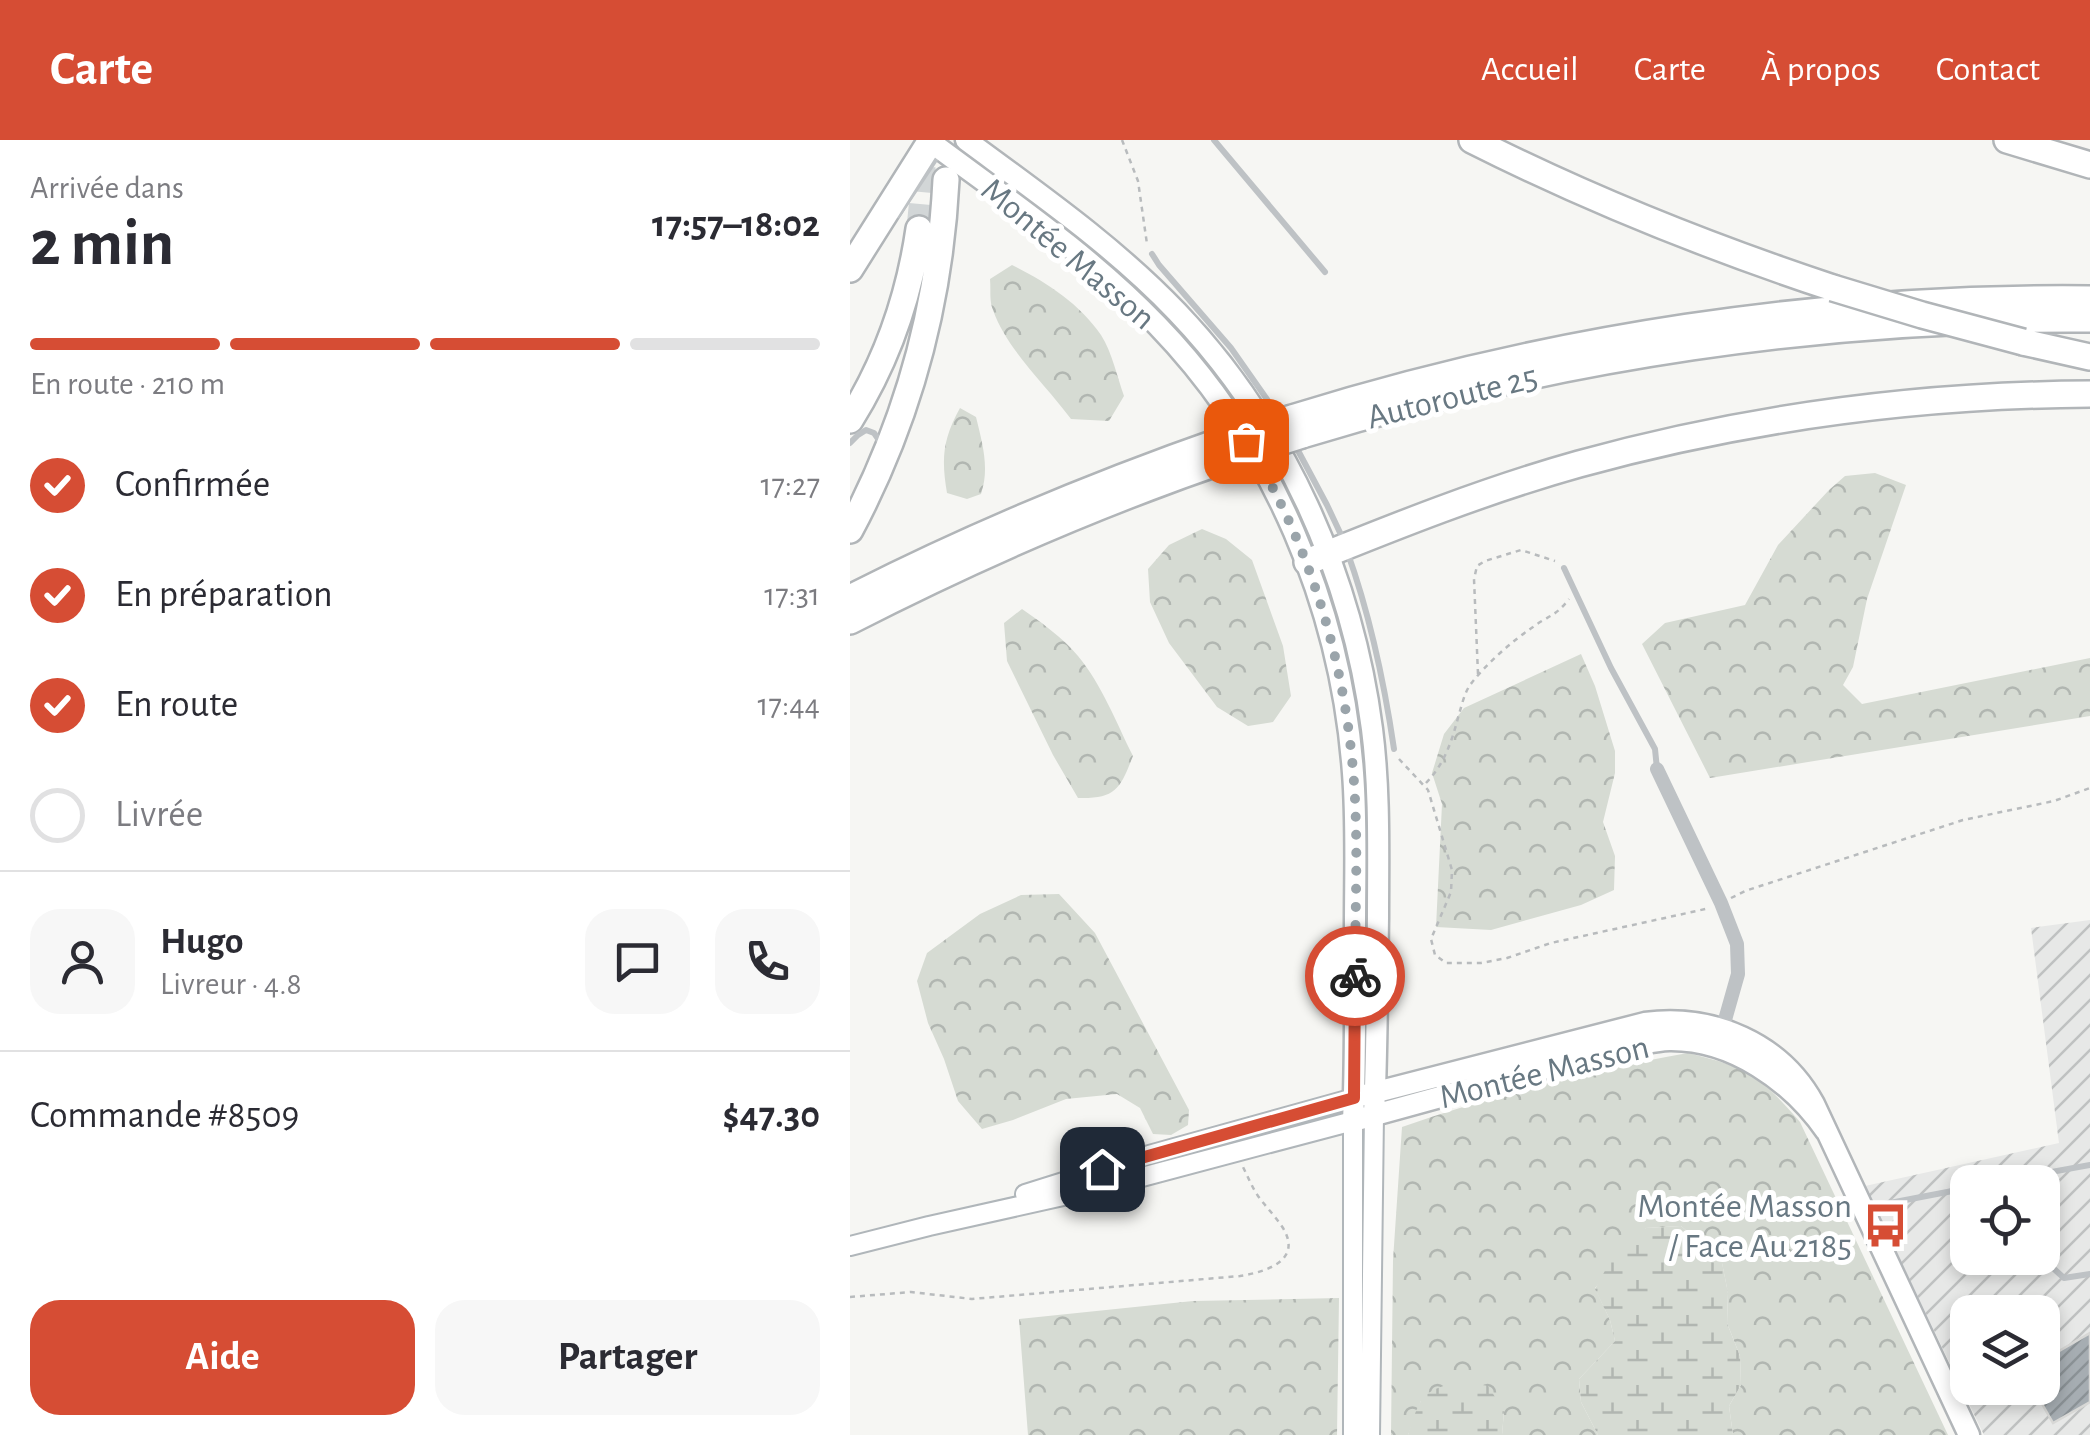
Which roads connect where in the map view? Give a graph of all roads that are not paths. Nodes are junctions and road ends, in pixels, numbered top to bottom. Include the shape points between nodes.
1 (966, 140) edge
2 (1214, 140) edge
3 (1472, 140) edge
4 (2006, 140) edge
5 (936, 142) edge
6 (2090, 165) edge
7 (946, 180) dead end
8 (902, 218) junction
9 (1152, 254) road end
10 (850, 268) edge
11 (1325, 272) dead end
12 (2090, 299) edge
13 (2090, 319) edge
14 (2090, 357) edge
15 (2090, 394) edge
16 (850, 420) edge
17 (1292, 428) junction
18 (850, 444) edge
19 (886, 453) junction
20 (850, 530) edge
21 (998, 538) junction
22 (1327, 554) junction
23 (1564, 568) road end
24 (850, 598) edge
25 (850, 620) edge
26 (1394, 749) road end
27 (1658, 769) joint
28 (1719, 1038) junction
29 (1354, 1098) junction
30 (1375, 1104) junction
31 (1352, 1121) junction
32 (2090, 1164) edge
33 (2060, 1170) edge
34 (1950, 1191) edge
35 (1862, 1208) junction
36 (929, 1226) junction
37 (850, 1246) edge
38 (2060, 1274) edge
39 (2090, 1274) edge
40 (1353, 1435) edge
41 (1370, 1435) edge
42 (1969, 1435) edge

1 - 22 main road, Montée Masson via 1100,241 1193,329 1268,432
2 - 11 lane
3 - 14 highway, bridge via 1746,259
4 - 6 highway
5 - 8 highway
5 - 22 main road, Montée Masson via 1095,266 1169,337
7 - 19 highway via 930,307
8 - 10 highway
8 - 16 highway via 910,280 895,329
9 - 17 lane
12 - 17 highway, Autoroute 25 via 1889,306 1712,324 1412,384
13 - 17 highway, Autoroute 25 via 1914,323 1718,343
15 - 22 highway via 1886,404 1682,438 1539,476
17 - 21 highway, Autoroute 25, bridge
17 - 22 lane via 1327,504
18 - 19 lane via 870,430
19 - 20 highway
21 - 24 highway, Autoroute 25
21 - 25 highway, Autoroute 25
22 - 26 lane via 1366,609
22 - 29 main road, Montée Masson via 1325,618 1353,772
22 - 30 main road, Montée Masson via 1356,640 1374,748
23 - 27 lane via 1655,749
27 - 28 street via 1736,944 1736,984
28 - 30 main road, Montée Masson via 1683,1021 1645,1023
28 - 35 main road, Montée Masson via 1755,1043 1795,1076
29 - 30 main road
29 - 31 main road, Montée Masson
29 - 36 street
30 - 31 main road
30 - 41 street
31 - 36 street
31 - 40 street
32 - 33 lane
34 - 35 lane
35 - 42 main road, Montée Masson
36 - 37 street
38 - 39 lane

